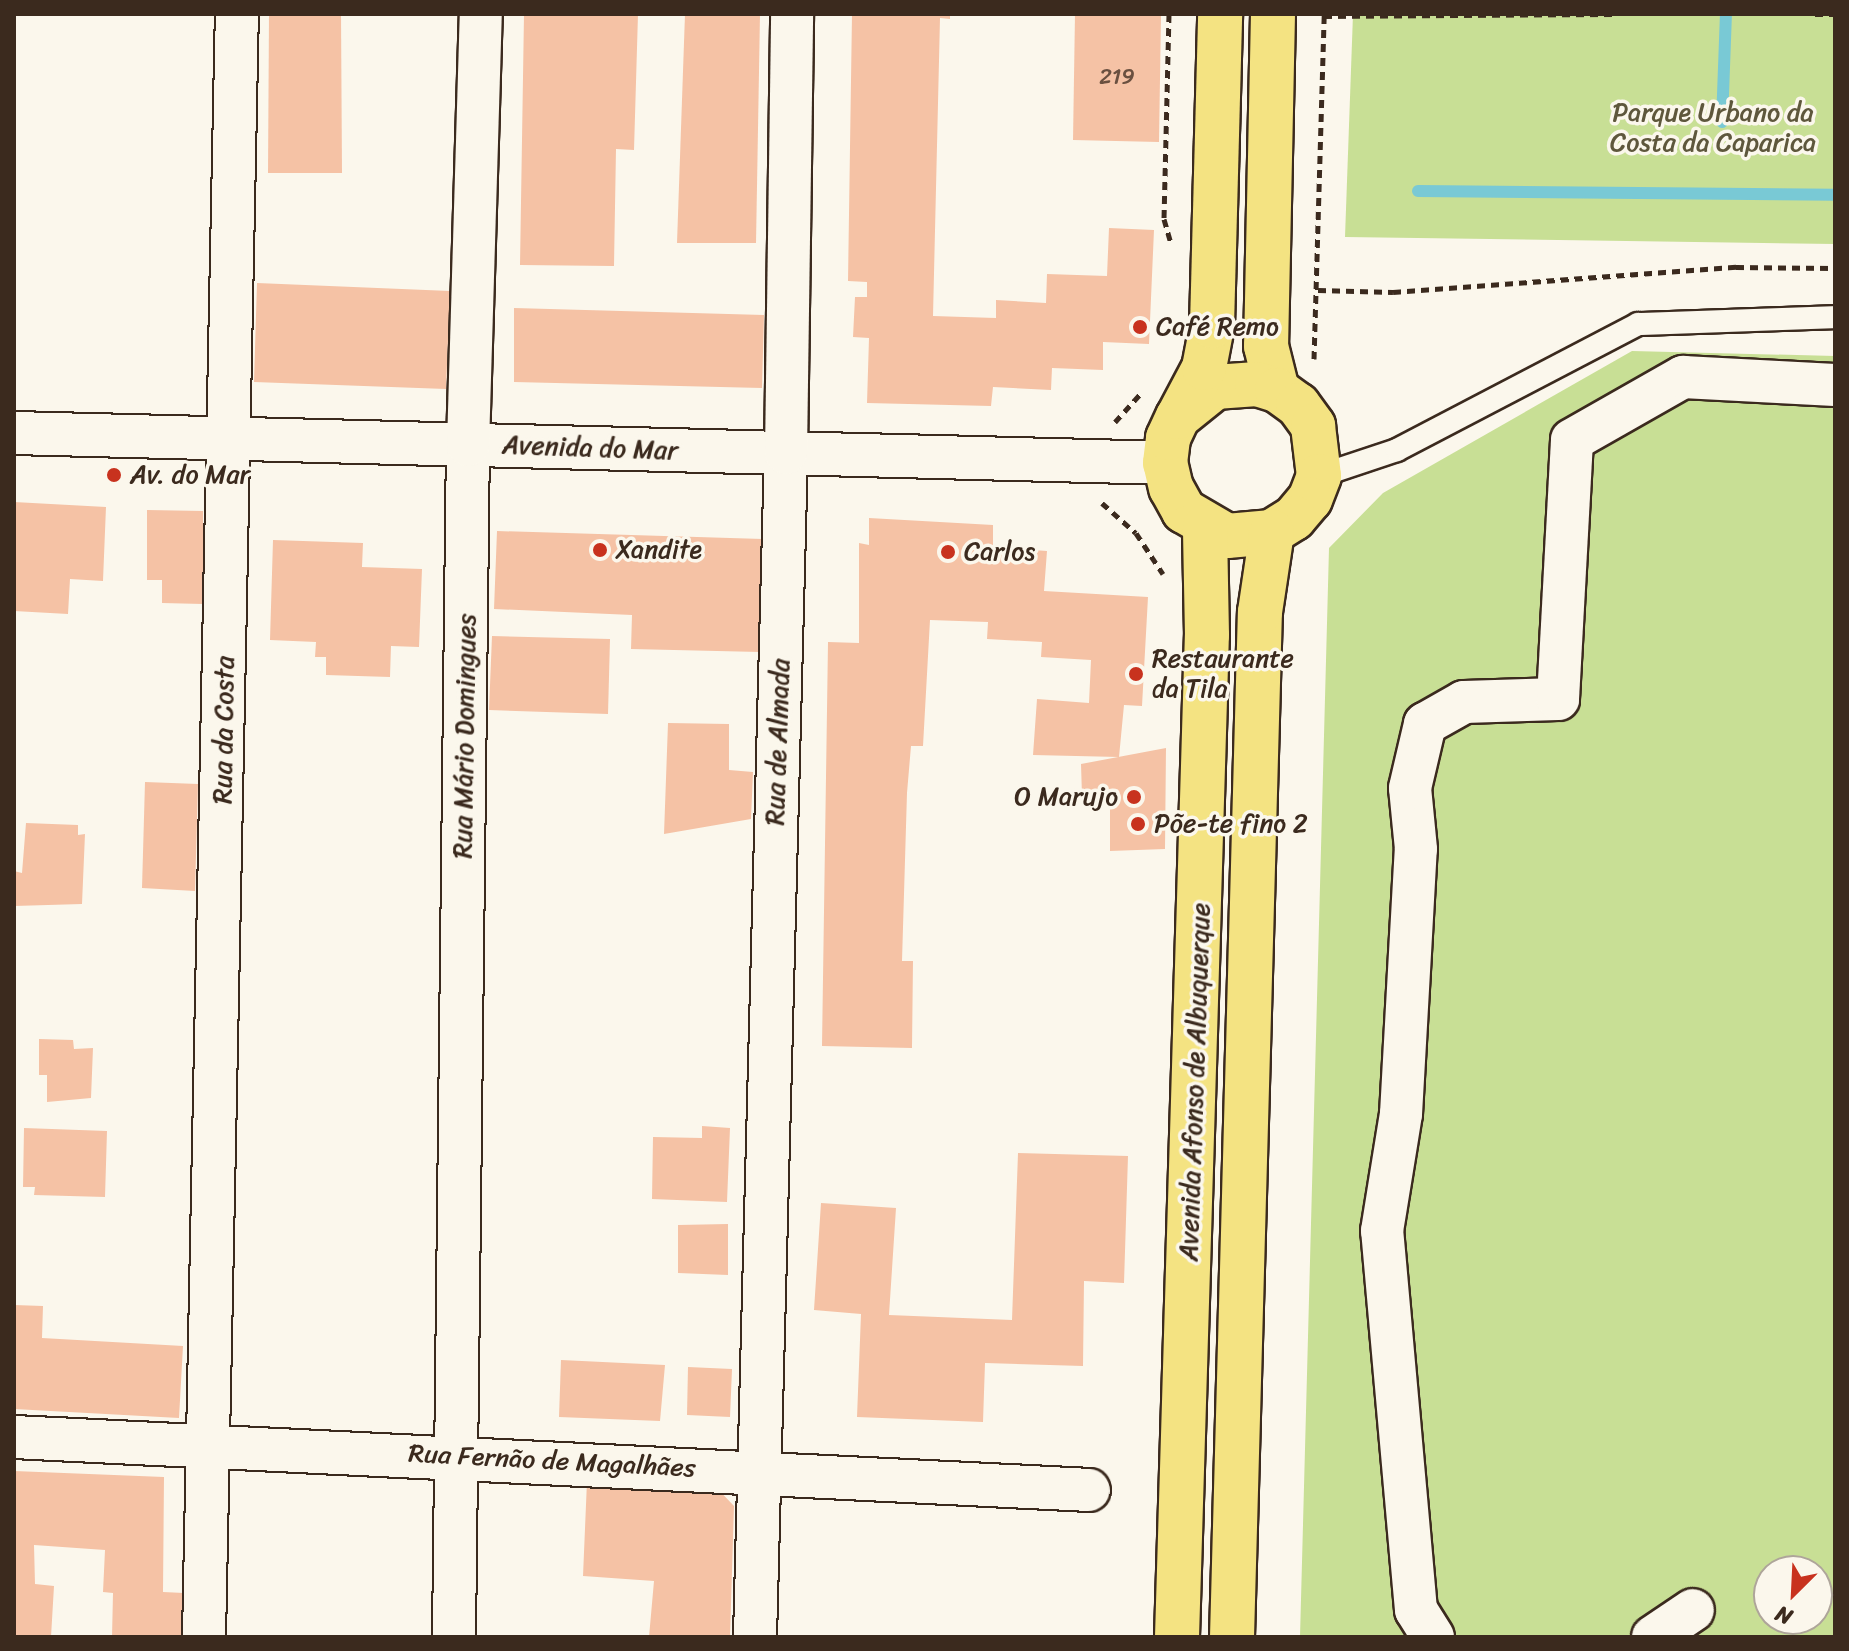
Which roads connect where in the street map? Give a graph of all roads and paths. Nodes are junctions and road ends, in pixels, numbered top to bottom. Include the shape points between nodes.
1 (237, 14) edge
2 (481, 14) edge
3 (792, 14) edge
4 (1169, 14) edge
5 (1220, 14) edge
6 (1273, 14) edge
7 (1616, 14) edge
8 (1815, 14) edge
9 (1835, 14) edge
10 (1324, 15) edge
11 (1175, 258) dead end
12 (1835, 268) edge
13 (1318, 290) junction
14 (1835, 317) edge
15 (1150, 383) dead end
16 (1295, 383) junction
17 (1835, 385) edge
18 (1178, 417) junction
19 (1113, 425) dead end
20 (14, 433) edge
21 (229, 439) junction
22 (468, 445) junction
23 (786, 453) junction
24 (1165, 463) junction
25 (1319, 476) junction
26 (1205, 527) junction
27 (1272, 532) junction
28 (14, 1437) edge
29 (210, 1446) junction
30 (459, 1457) junction
31 (758, 1470) junction
32 (1089, 1490) dead end
33 (1687, 1624) edge
34 (204, 1637) edge
35 (454, 1637) edge
36 (755, 1637) edge
37 (1177, 1637) edge
38 (1232, 1637) edge
39 (1433, 1637) edge
40 (1653, 1637) edge

1 - 21 street, Rua da Costa
2 - 22 street, Rua Mário Domingues
3 - 23 street, Rua de Almada
4 - 11 path via 1164,219
5 - 18 main road via 1212,326 1204,368
6 - 16 main road via 1266,346
7 - 10 path
8 - 9 path
10 - 13 path
12 - 13 path via 1736,267 1393,292
13 - 16 path
14 - 25 lane via 1638,324 1397,450
15 - 19 path
16 - 18 main road via 1215,387
16 - 25 main road via 1298,405 1313,426
17 - 39 street via 1683,377 1572,440 1558,699 1464,702 1425,724 1410,788 1416,849 1401,1114 1382,1231 1416,1610
18 - 24 main road
20 - 21 street, Avenida do Mar
21 - 22 street, Avenida do Mar
21 - 29 street, Rua da Costa
22 - 23 street, Avenida do Mar
22 - 30 street, Rua Mário Domingues
23 - 24 street, Avenida do Mar
23 - 31 street, Rua de Almada
24 - 26 main road via 1184,511
25 - 27 main road via 1310,499
26 - 27 main road via 1250,537
26 - 37 main road, Avenida Afonso de Albuquerque via 1207,635
27 - 38 main road, Avenida Afonso de Albuquerque via 1260,612
28 - 29 street, Rua Fernão de Magalhães
29 - 30 street, Rua Fernão de Magalhães
29 - 34 street, Rua da Costa
30 - 31 street, Rua Fernão de Magalhães
30 - 35 street, Rua Mário Domingues
31 - 32 street, Rua Fernão de Magalhães
31 - 36 street, Rua de Almada
33 - 40 street

